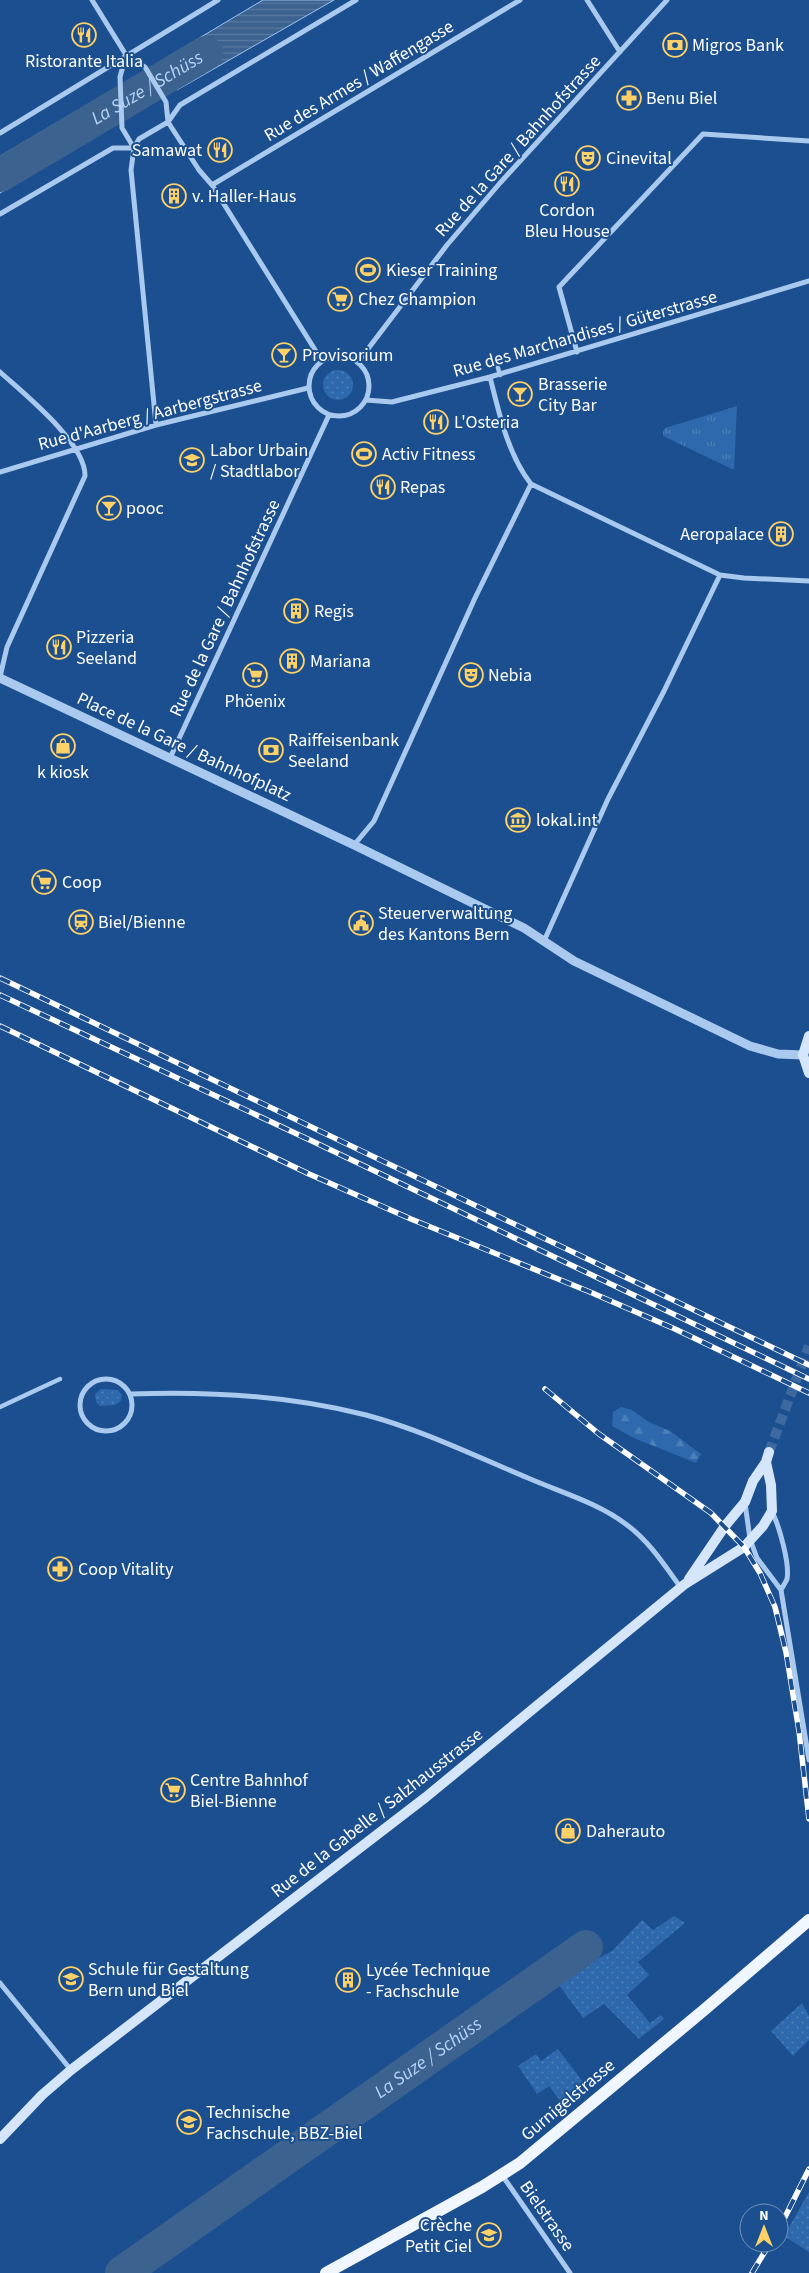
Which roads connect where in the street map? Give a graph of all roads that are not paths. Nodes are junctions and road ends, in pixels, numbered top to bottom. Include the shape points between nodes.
1 (92, 0) edge
2 (218, 0) edge
3 (356, 0) edge
4 (520, 0) edge
5 (587, 0) edge
6 (667, 0) edge
7 (620, 52) junction
8 (126, 55) junction
9 (168, 122) junction
10 (0, 133) edge
11 (809, 141) edge
12 (134, 148) junction
13 (212, 185) junction
14 (0, 214) edge
15 (809, 281) edge
16 (577, 352) junction
17 (322, 361) junction
18 (496, 361) dead end
19 (358, 362) junction
20 (0, 372) edge
21 (500, 375) junction
22 (490, 378) junction
23 (308, 388) junction
24 (366, 400) junction
25 (329, 415) junction
26 (156, 425) junction
27 (75, 449) junction
28 (0, 472) edge
29 (531, 484) junction
30 (720, 575) junction
31 (809, 581) edge
32 (0, 678) edge
33 (170, 758) junction
34 (354, 845) junction
35 (544, 941) junction
36 (809, 1036) edge
37 (803, 1054) junction
38 (809, 1072) edge
39 (60, 1379) dead end
40 (130, 1394) junction
41 (0, 1407) edge
42 (745, 1502) junction
43 (772, 1511) junction
44 (750, 1539) junction
45 (683, 1586) junction
46 (781, 1590) junction
47 (809, 1760) edge
48 (809, 1920) edge
49 (0, 1983) edge
50 (71, 2070) junction
51 (0, 2139) edge
52 (501, 2175) junction
53 (326, 2273) edge
54 (570, 2273) edge

1 - 8 street
2 - 8 street
3 - 9 street via 180,105
4 - 13 street, Rue des Armes / Waffengasse
5 - 7 street
6 - 7 street, Rue de la Gare / Bahnhofstrasse
7 - 19 street, Rue de la Gare / Bahnhofstrasse via 459,231
8 - 9 street via 145,67 164,99
8 - 10 street
8 - 12 street via 120,82 122,128
9 - 12 street via 139,139
9 - 13 street
11 - 16 street via 703,134 558,287
12 - 14 street via 113,148
12 - 26 street via 132,170
13 - 17 street
15 - 16 street, Rue des Marchandises / Güterstrasse
16 - 21 street, Rue des Marchandises / Güterstrasse
17 - 19 street via 340,356
17 - 23 street via 314,368
18 - 21 street
19 - 24 street via 368,376
20 - 27 street via 48,414
21 - 22 street, Rue des Marchandises / Güterstrasse
22 - 24 street, Rue des Marchandises / Güterstrasse via 392,402
22 - 29 street via 521,472
23 - 25 street via 315,405
23 - 26 street, Rue d'Aarberg / Aarbergstrasse
24 - 25 street via 351,414
25 - 33 street, Rue de la Gare / Bahnhofstrasse
26 - 27 street, Rue d'Aarberg / Aarbergstrasse
27 - 28 street, Rue d'Aarberg / Aarbergstrasse
27 - 32 street via 85,476 7,647
29 - 30 street
29 - 34 street via 475,598 374,821
30 - 31 street
30 - 35 street via 608,799
32 - 33 street, Place de la Gare / Bahnhofplatz
33 - 34 street, Place de la Gare / Bahnhofplatz
34 - 35 street, Place de la Gare / Bahnhofplatz via 524,928
35 - 37 street, Place de la Gare / Bahnhofplatz via 574,961 750,1046 778,1054
36 - 37 main road
37 - 38 main road
39 - 41 street
40 - 40 street via 118,1381 109,1378 92,1382 81,1394 82,1418 94,1429 110,1431 117,1428 129,1418 132,1410
40 - 45 street via 185,1393 294,1402 344,1410 392,1423 602,1510 627,1524
42 - 43 main road via 767,1457
42 - 44 street
42 - 45 main road
43 - 44 main road, Rue de la Gabelle / Salzhausstrasse
43 - 46 street via 780,1528 787,1578
44 - 45 main road, Rue de la Gabelle / Salzhausstrasse via 744,1547
44 - 46 street via 757,1558
45 - 50 main road, Rue de la Gabelle / Salzhausstrasse via 426,1797
46 - 47 street
48 - 52 main road, Gurnigelstrasse via 520,2163
49 - 50 street
50 - 51 main road, Rue de la Gabelle / Salzhausstrasse
52 - 53 main road, Gurnigelstrasse
52 - 54 street, Bielstrasse

